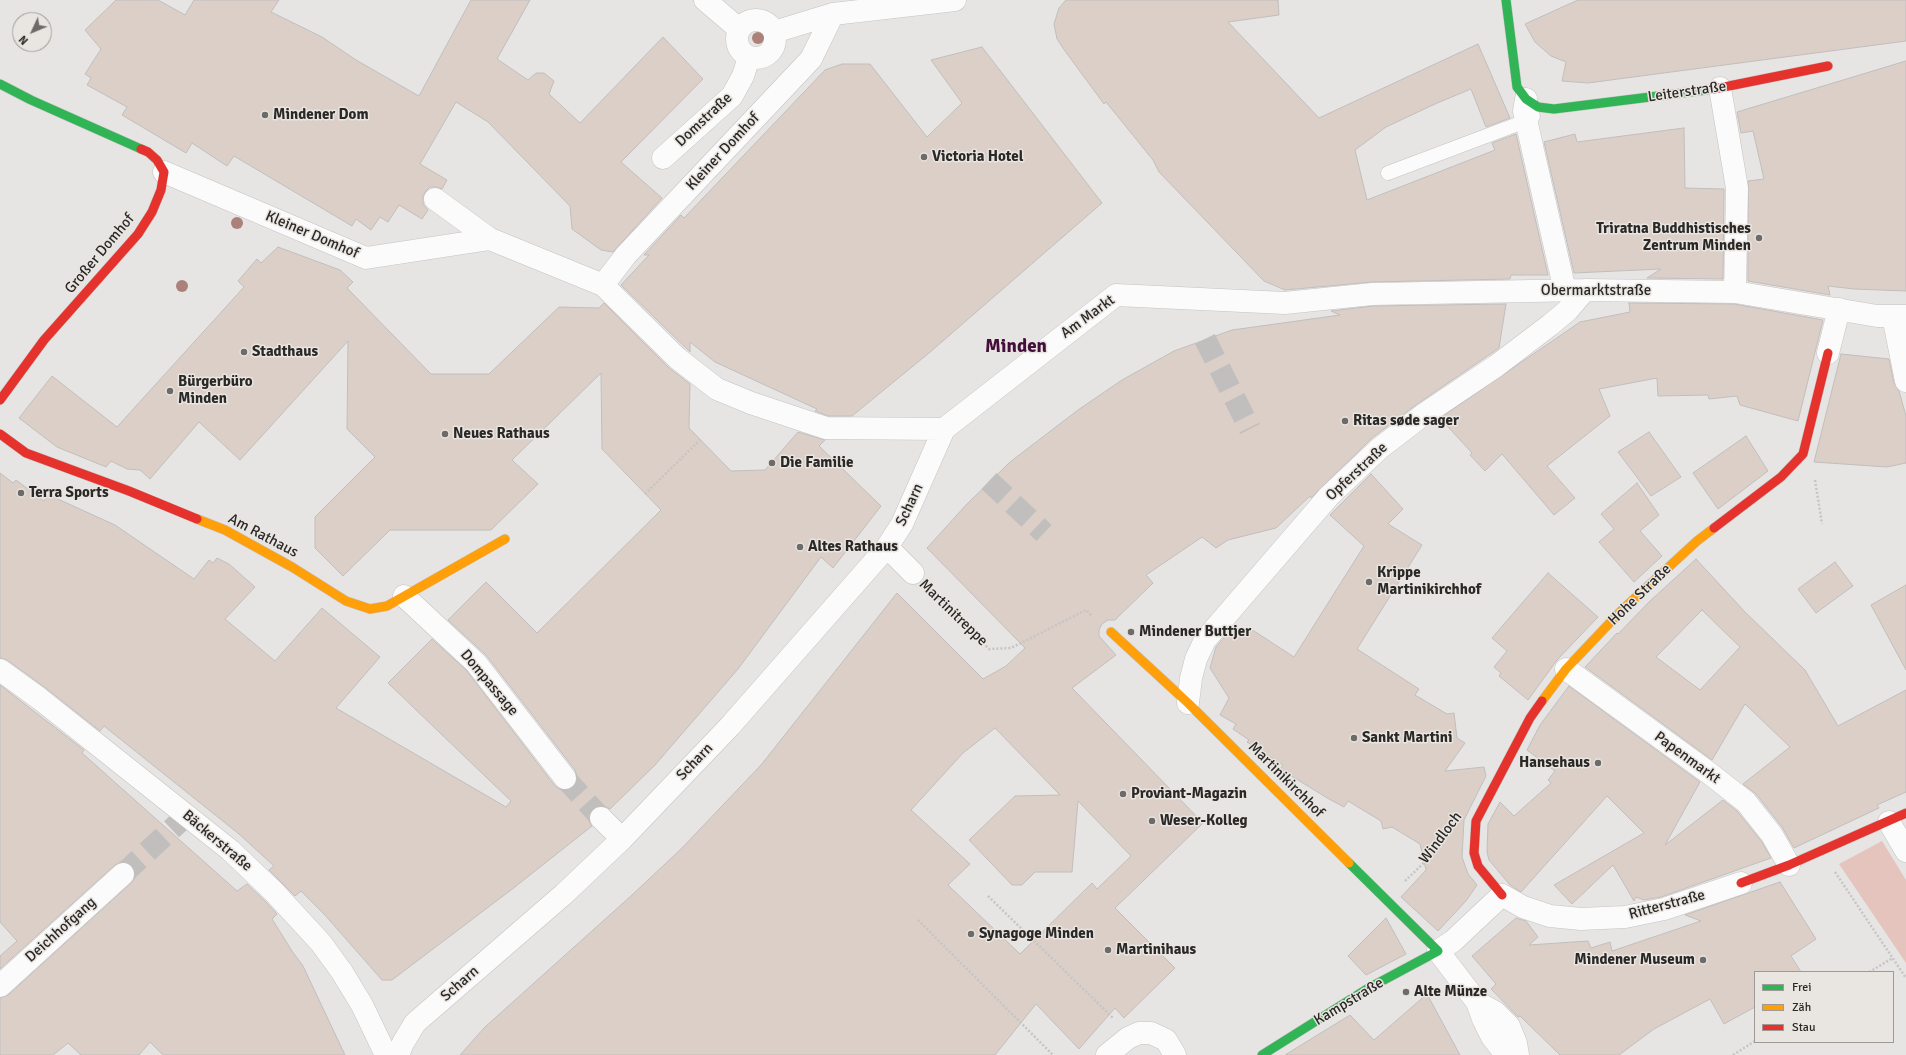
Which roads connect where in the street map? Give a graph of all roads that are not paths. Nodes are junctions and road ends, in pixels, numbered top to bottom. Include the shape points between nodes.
1 (705, 0) edge
2 (955, 0) edge
3 (1506, 0) edge
4 (833, 14) junction
5 (739, 29) junction
6 (774, 32) junction
7 (749, 57) junction
8 (1828, 66) dead end
9 (0, 84) edge
10 (1720, 88) junction
11 (1535, 104) junction
12 (1526, 121) junction
13 (663, 158) dead end
14 (164, 172) junction
15 (1388, 173) dead end
16 (435, 199) dead end
17 (490, 239) junction
18 (603, 285) junction
19 (1575, 291) junction
20 (1735, 292) junction
21 (1285, 303) joint
22 (1839, 309) junction
23 (1900, 316) edge
24 (1828, 353) joint
25 (1906, 381) edge
26 (0, 400) edge
27 (944, 429) junction
28 (0, 434) edge
29 (505, 539) dead end
30 (886, 547) junction
31 (913, 573) road end
32 (404, 596) junction
33 (1111, 632) road end
34 (1566, 669) junction
35 (0, 670) edge
36 (1188, 703) junction
37 (565, 778) tunnel mouth
38 (1898, 817) edge
39 (601, 818) tunnel mouth
40 (622, 839) junction
41 (1906, 851) edge
42 (1789, 865) junction
43 (123, 874) tunnel mouth
44 (1741, 882) joint
45 (1502, 895) junction
46 (1438, 951) junction
47 (0, 986) edge
48 (1478, 1002) junction
49 (386, 1055) edge
50 (398, 1055) edge
51 (1106, 1055) edge
52 (1176, 1055) edge
53 (1262, 1055) edge
54 (1509, 1055) edge
55 (1518, 1055) edge

1 - 5 street
2 - 4 street
3 - 11 street via 1517,87
4 - 6 street
4 - 18 street, Kleiner Domhof via 811,59 626,255
5 - 6 street via 750,20 758,19 771,26
5 - 7 street via 738,45
6 - 7 street via 776,39 770,52 764,57
7 - 13 street, Domstraße via 743,76 732,96
8 - 10 street, Leiterstraße
9 - 14 street via 148,152 157,160
10 - 11 street, Leiterstraße via 1554,109
10 - 20 street via 1737,188
11 - 12 street via 1524,111
12 - 15 lane
12 - 19 street
14 - 17 street, Kleiner Domhof via 366,258
14 - 26 street, Großer Domhof via 161,190 152,212 138,234 44,340
16 - 17 street
17 - 18 street
18 - 27 street via 677,358 717,389 826,428
19 - 20 street, Obermarktstraße
19 - 21 street, Obermarktstraße via 1372,294
19 - 36 street, Opferstraße via 1568,310 1496,366 1386,443 1329,496 1205,640 1196,659
20 - 22 street, Obermarktstraße
21 - 27 street, Am Markt via 1116,295
22 - 23 street, Obermarktstraße via 1877,316
22 - 24 street
23 - 25 street
24 - 34 street, Hohe Straße via 1803,454 1780,477 1697,541 1622,610
27 - 30 street, Scharn via 902,524
28 - 32 street, Am Rathaus via 26,453 225,530 292,566 346,601 370,609 387,606
29 - 32 street, Am Rathaus
30 - 31 street, Martinitreppe
30 - 40 street, Scharn via 730,726
32 - 37 street, Dompassage via 476,663
33 - 36 street, Martinikirchhof
34 - 42 street, Papenmarkt via 1746,802 1772,835
34 - 45 street, Hohe Straße via 1530,718 1476,821 1474,853 1478,866
35 - 49 street, Bäckerstraße via 230,850 274,892 321,943 342,972 365,1011
36 - 46 street, Martinikirchhof
38 - 41 street
38 - 42 street, Ritterstraße
39 - 40 street
40 - 50 street, Scharn via 564,894 415,1023
42 - 44 street, Ritterstraße
43 - 47 street, Deichhofgang
44 - 45 street, Ritterstraße via 1664,909 1625,917 1581,919 1550,916 1523,907
45 - 46 street via 1453,941
46 - 48 street
46 - 53 street, Kampstraße via 1367,989
48 - 54 street via 1492,1037
48 - 55 street via 1495,1012 1509,1026
51 - 52 street via 1139,1033 1150,1033 1166,1040

